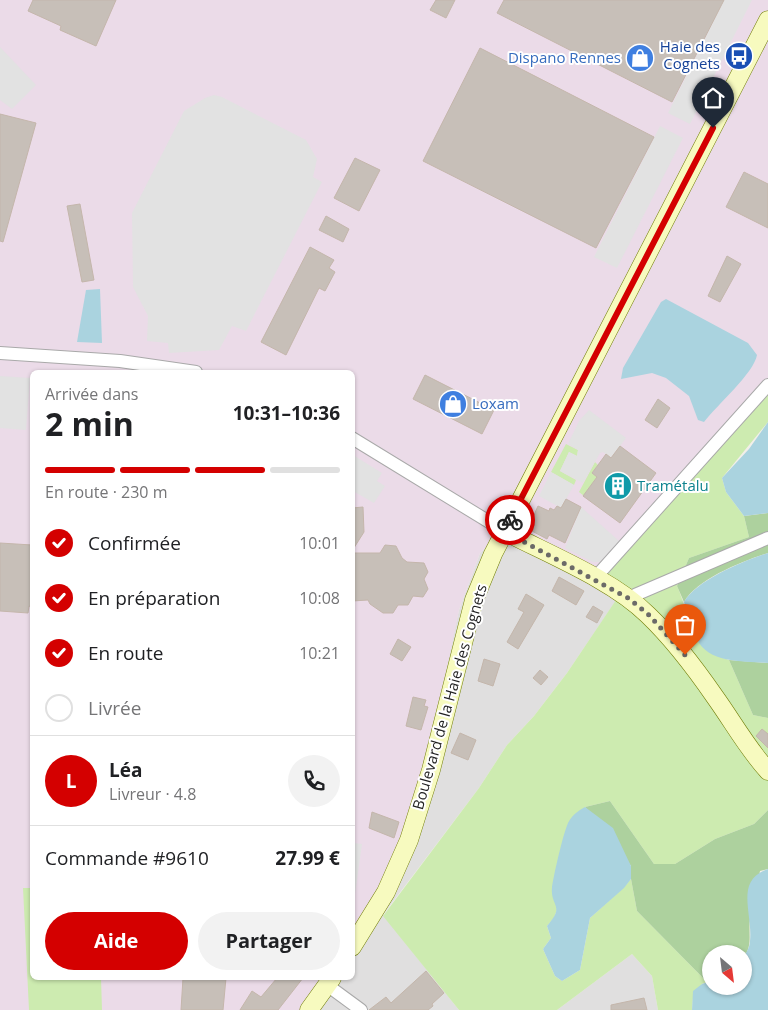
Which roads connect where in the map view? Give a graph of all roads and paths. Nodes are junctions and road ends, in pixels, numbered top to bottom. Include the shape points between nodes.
1 (768, 20) edge
2 (0, 353) edge
3 (182, 370) edge
4 (768, 385) edge
5 (355, 440) edge
6 (504, 531) junction
7 (768, 538) edge
8 (594, 578) junction
9 (628, 598) junction
10 (768, 771) edge
11 (355, 942) edge
12 (330, 981) edge
13 (309, 1010) edge
14 (361, 1010) edge

1 - 6 main road, Boulevard de la Haie des Cognets
2 - 3 street via 120,361
4 - 8 street
5 - 6 street
6 - 8 main road
6 - 11 main road, Boulevard de la Haie des Cognets via 474,600 431,770 409,840 386,892
7 - 9 street
8 - 9 main road
9 - 10 main road via 685,655 746,746
12 - 13 main road
12 - 14 street

